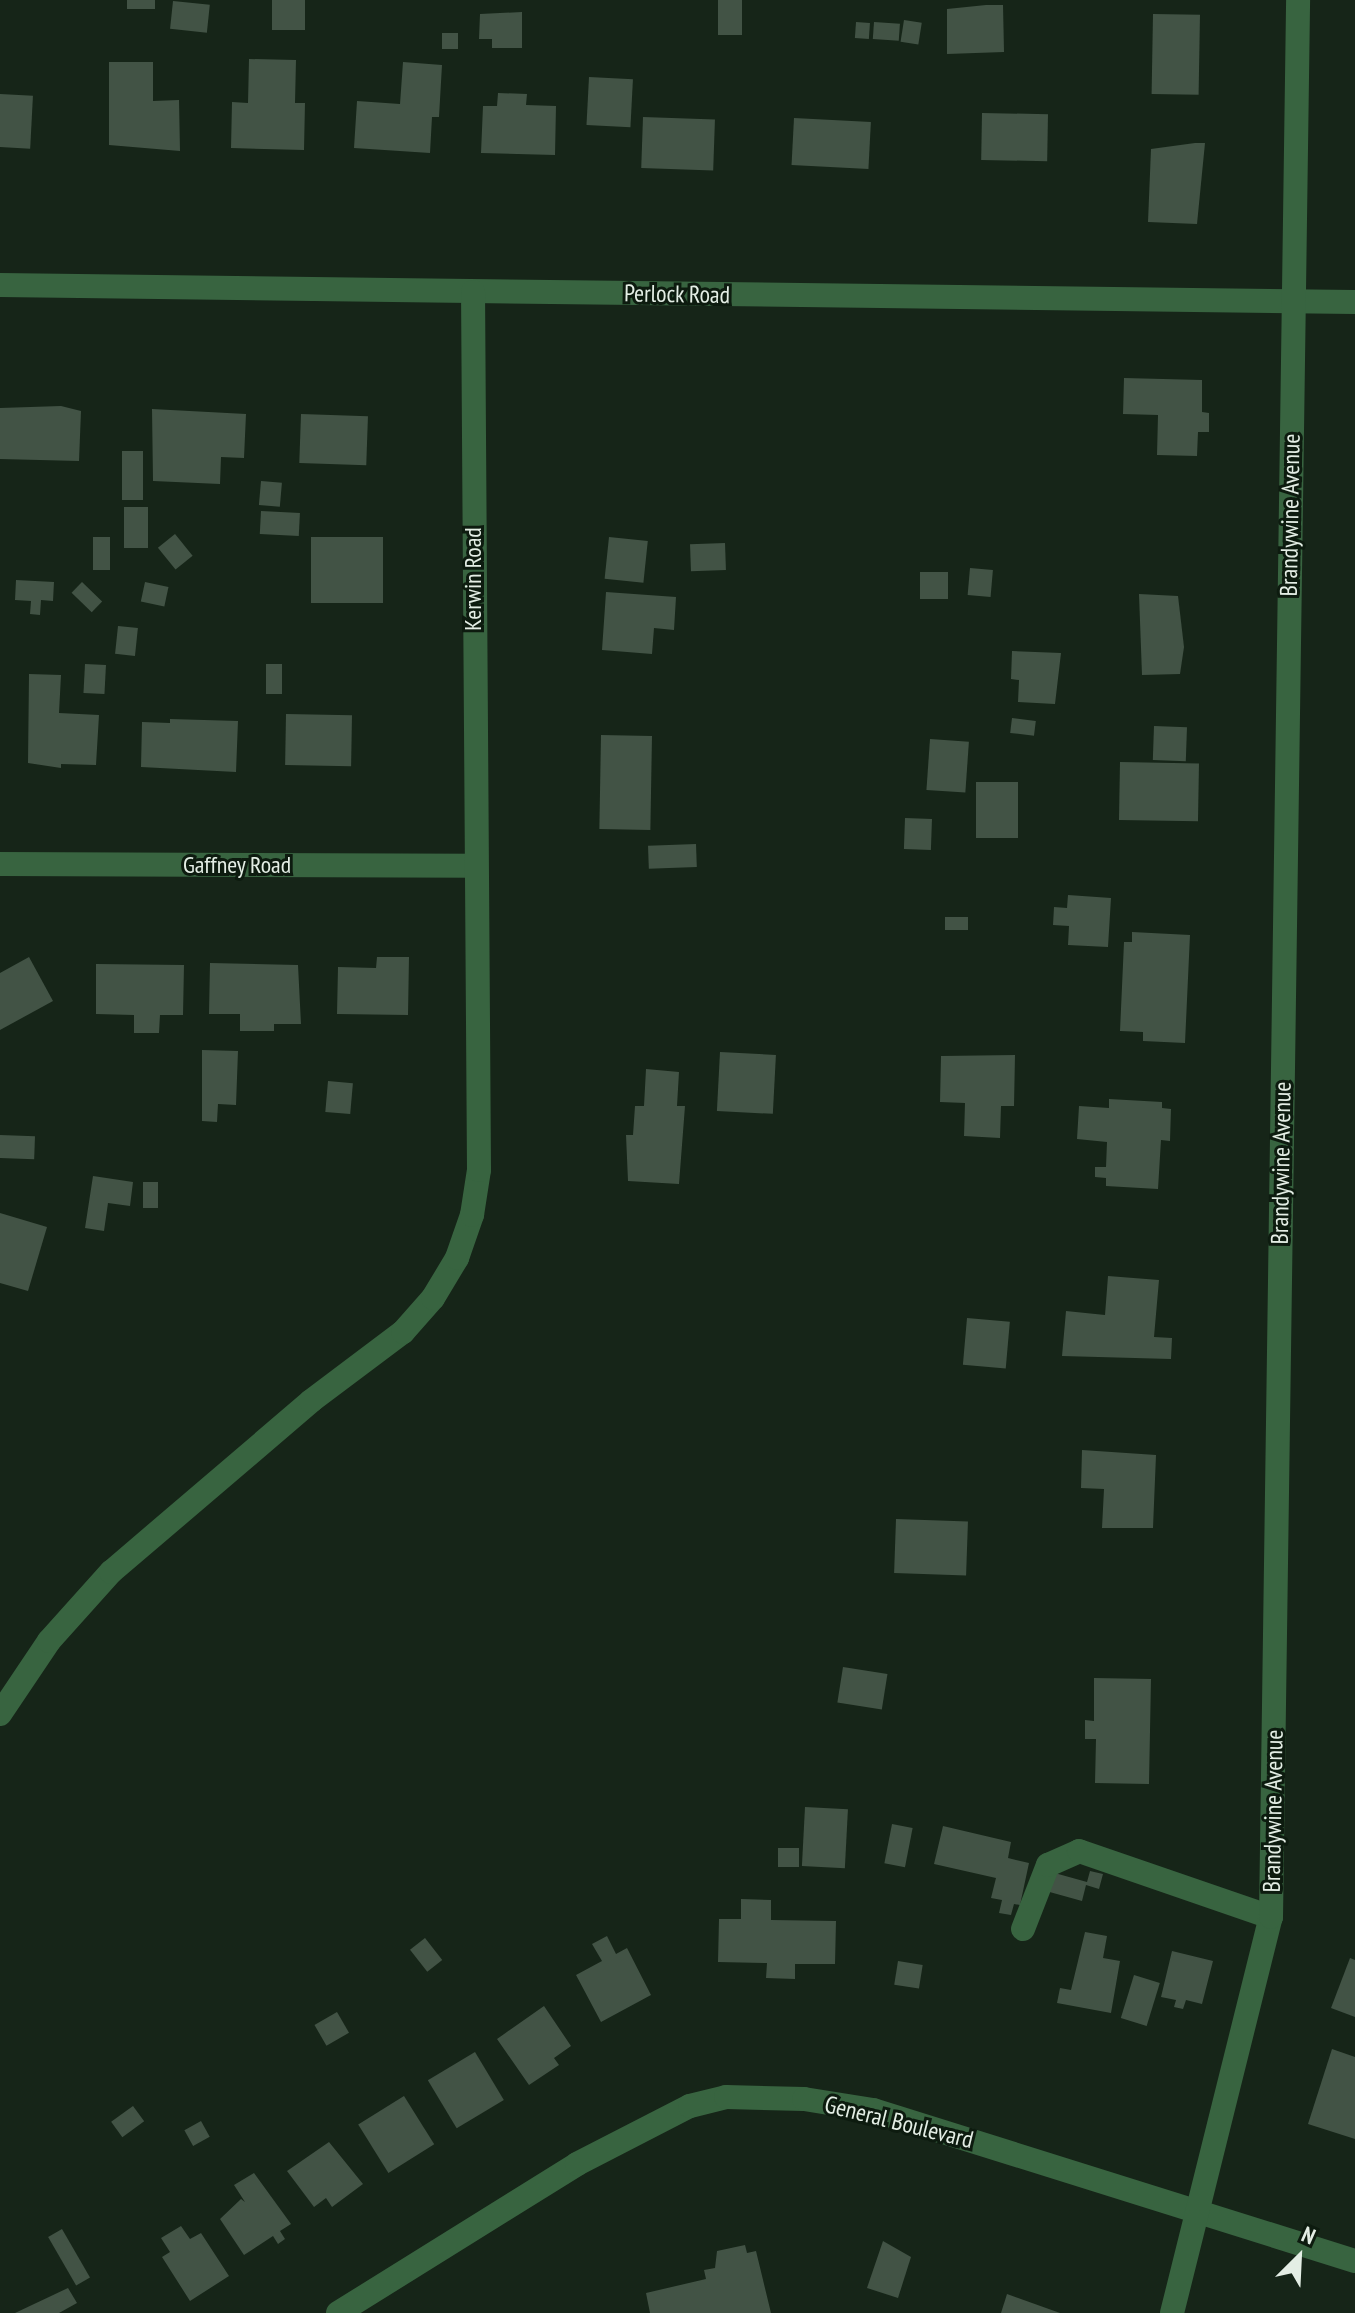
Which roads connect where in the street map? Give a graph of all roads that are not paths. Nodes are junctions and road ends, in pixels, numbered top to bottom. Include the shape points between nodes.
1 (1298, 0) edge
2 (0, 285) edge
3 (473, 292) junction
4 (1292, 302) junction
5 (1355, 302) edge
6 (0, 864) edge
7 (474, 866) junction
8 (0, 1714) edge
9 (1271, 1917) junction
10 (1023, 1929) dead end
11 (1202, 2211) junction
12 (1355, 2261) edge
13 (338, 2313) edge
14 (1172, 2313) edge

1 - 4 street, Brandywine Avenue
2 - 3 street, Perlock Road
3 - 4 street, Perlock Road
3 - 7 street, Kerwin Road
4 - 5 street, Perlock Road
4 - 9 street, Brandywine Avenue
6 - 7 street, Gaffney Road
7 - 8 street, Kerwin Road via 479,1170 472,1215 457,1258 433,1298 403,1332 311,1401 111,1572 49,1641
9 - 10 street via 1079,1851 1048,1865
9 - 11 street, Brandywine Avenue
11 - 12 street, General Boulevard
11 - 13 street, General Boulevard via 873,2110 804,2099 726,2097 690,2106 577,2164
11 - 14 street, Brandywine Avenue

